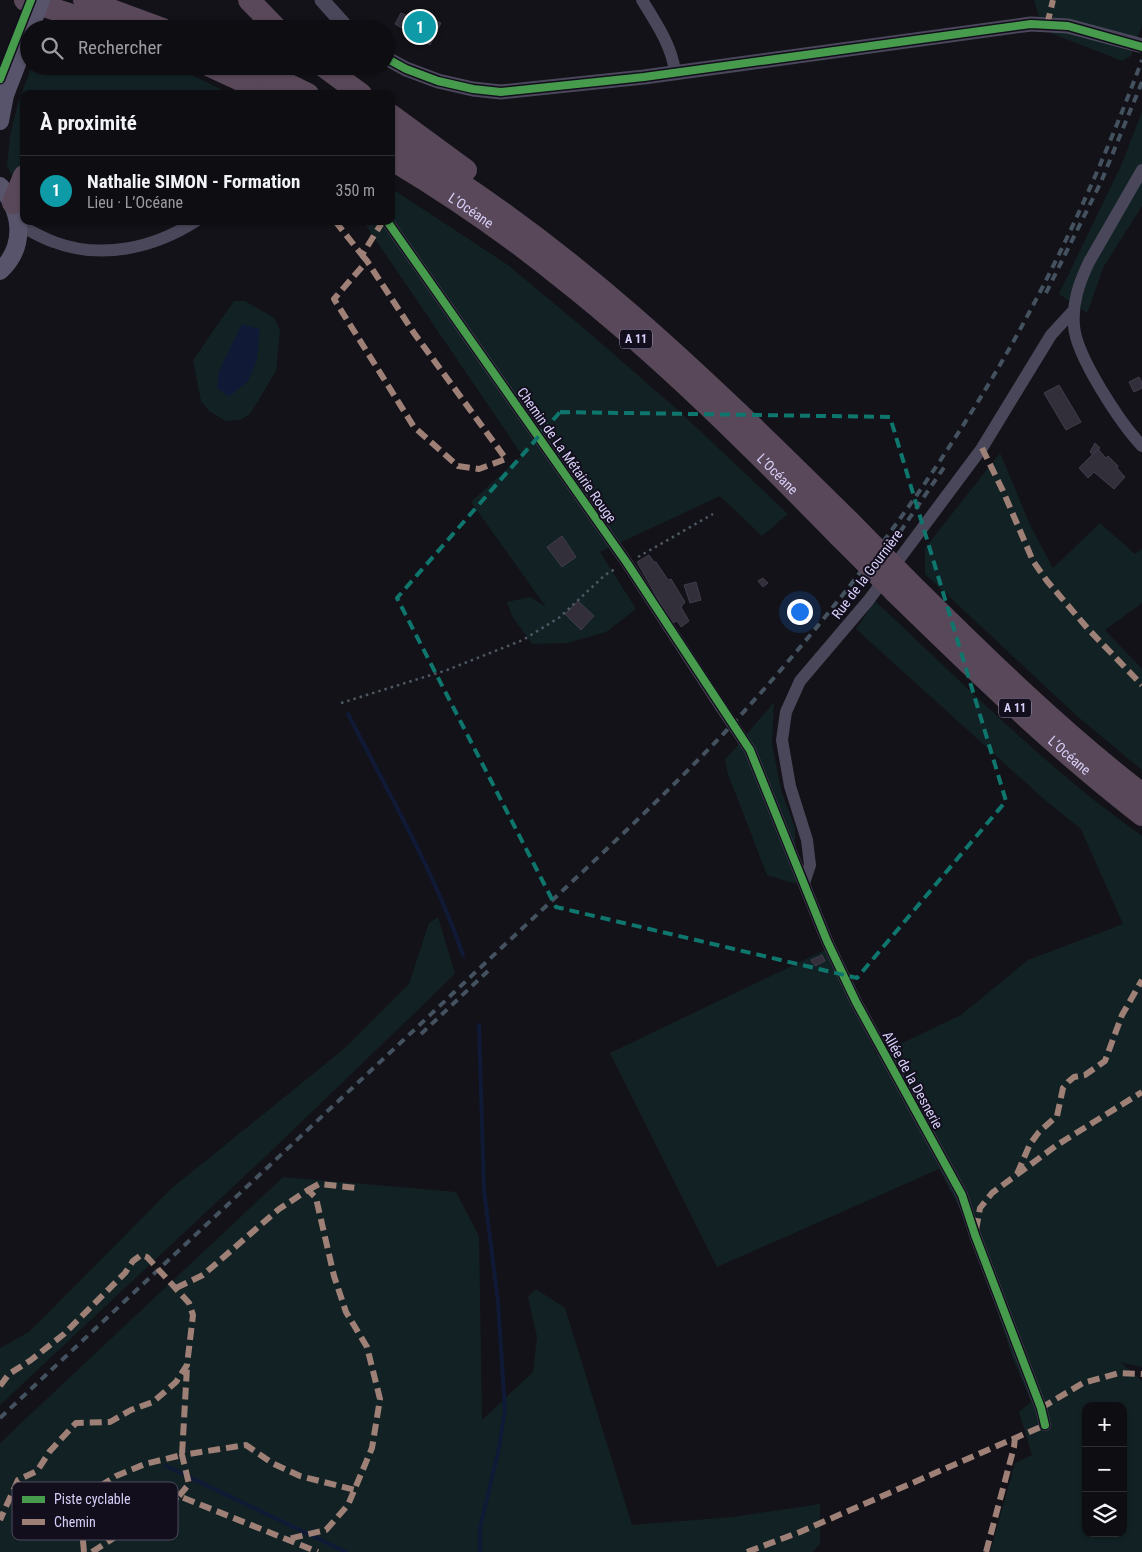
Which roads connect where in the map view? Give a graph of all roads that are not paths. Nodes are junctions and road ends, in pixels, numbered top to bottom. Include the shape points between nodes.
1 (25, 0) edge
2 (41, 0) edge
3 (84, 0) edge
4 (250, 0) edge
5 (322, 0) edge
6 (642, 0) edge
7 (33, 20) edge
8 (88, 20) edge
9 (138, 20) edge
10 (269, 20) edge
11 (340, 20) edge
12 (1138, 45) dead end
13 (20, 55) edge
14 (395, 63) edge
15 (675, 72) junction
16 (229, 75) edge
17 (269, 75) edge
18 (335, 75) edge
19 (261, 90) edge
20 (300, 90) edge
21 (356, 90) edge
22 (3, 99) edge
23 (395, 118) edge
24 (0, 121) edge
25 (395, 142) edge
26 (395, 162) edge
27 (1142, 170) edge
28 (395, 176) edge
29 (20, 180) edge
30 (6, 195) edge
31 (449, 195) junction
32 (19, 225) junction
33 (190, 225) edge
34 (390, 225) edge
35 (553, 249) junction
36 (0, 271) edge
37 (1073, 311) junction
38 (1142, 446) edge
39 (844, 528) junction
40 (901, 586) junction
41 (750, 750) joint
42 (1142, 794) edge
43 (1142, 815) edge
44 (804, 884) junction
45 (1045, 1424) dead end

1 - 8 highway
2 - 7 main road, bridge
3 - 9 highway
4 - 10 highway
5 - 11 street
6 - 15 street via 673,58
12 - 15 street via 1068,26 1031,24
13 - 22 main road
14 - 15 street via 438,80 501,92
16 - 19 highway
17 - 20 highway
18 - 21 highway
22 - 24 main road
23 - 35 highway via 537,223
25 - 35 highway, L’Océane / A 11 via 460,182
26 - 31 highway, L’Océane / A 11
27 - 37 street via 1089,262
28 - 31 highway via 419,189
29 - 30 highway
30 - 32 main road
31 - 39 highway, L’Océane / A 11 via 563,278
32 - 33 street via 55,243 104,252 157,241
32 - 36 main road via 14,250
34 - 41 street, Chemin de La Métairie Rouge, bridge via 627,562
35 - 39 highway, L’Océane / A 11 via 640,320 752,425
37 - 38 street via 1074,328 1090,368 1119,419
37 - 44 street, Rue de la Gournière via 1051,335 982,448 868,601 800,681 786,712 782,740 790,786 807,840 810,865
39 - 40 highway, L’Océane / A 11, bridge
40 - 42 highway, L’Océane / A 11
40 - 43 highway, L’Océane / A 11 via 988,683
41 - 44 street, Allée de la Desnerie
44 - 45 street, Allée de la Desnerie via 856,1002 962,1195

